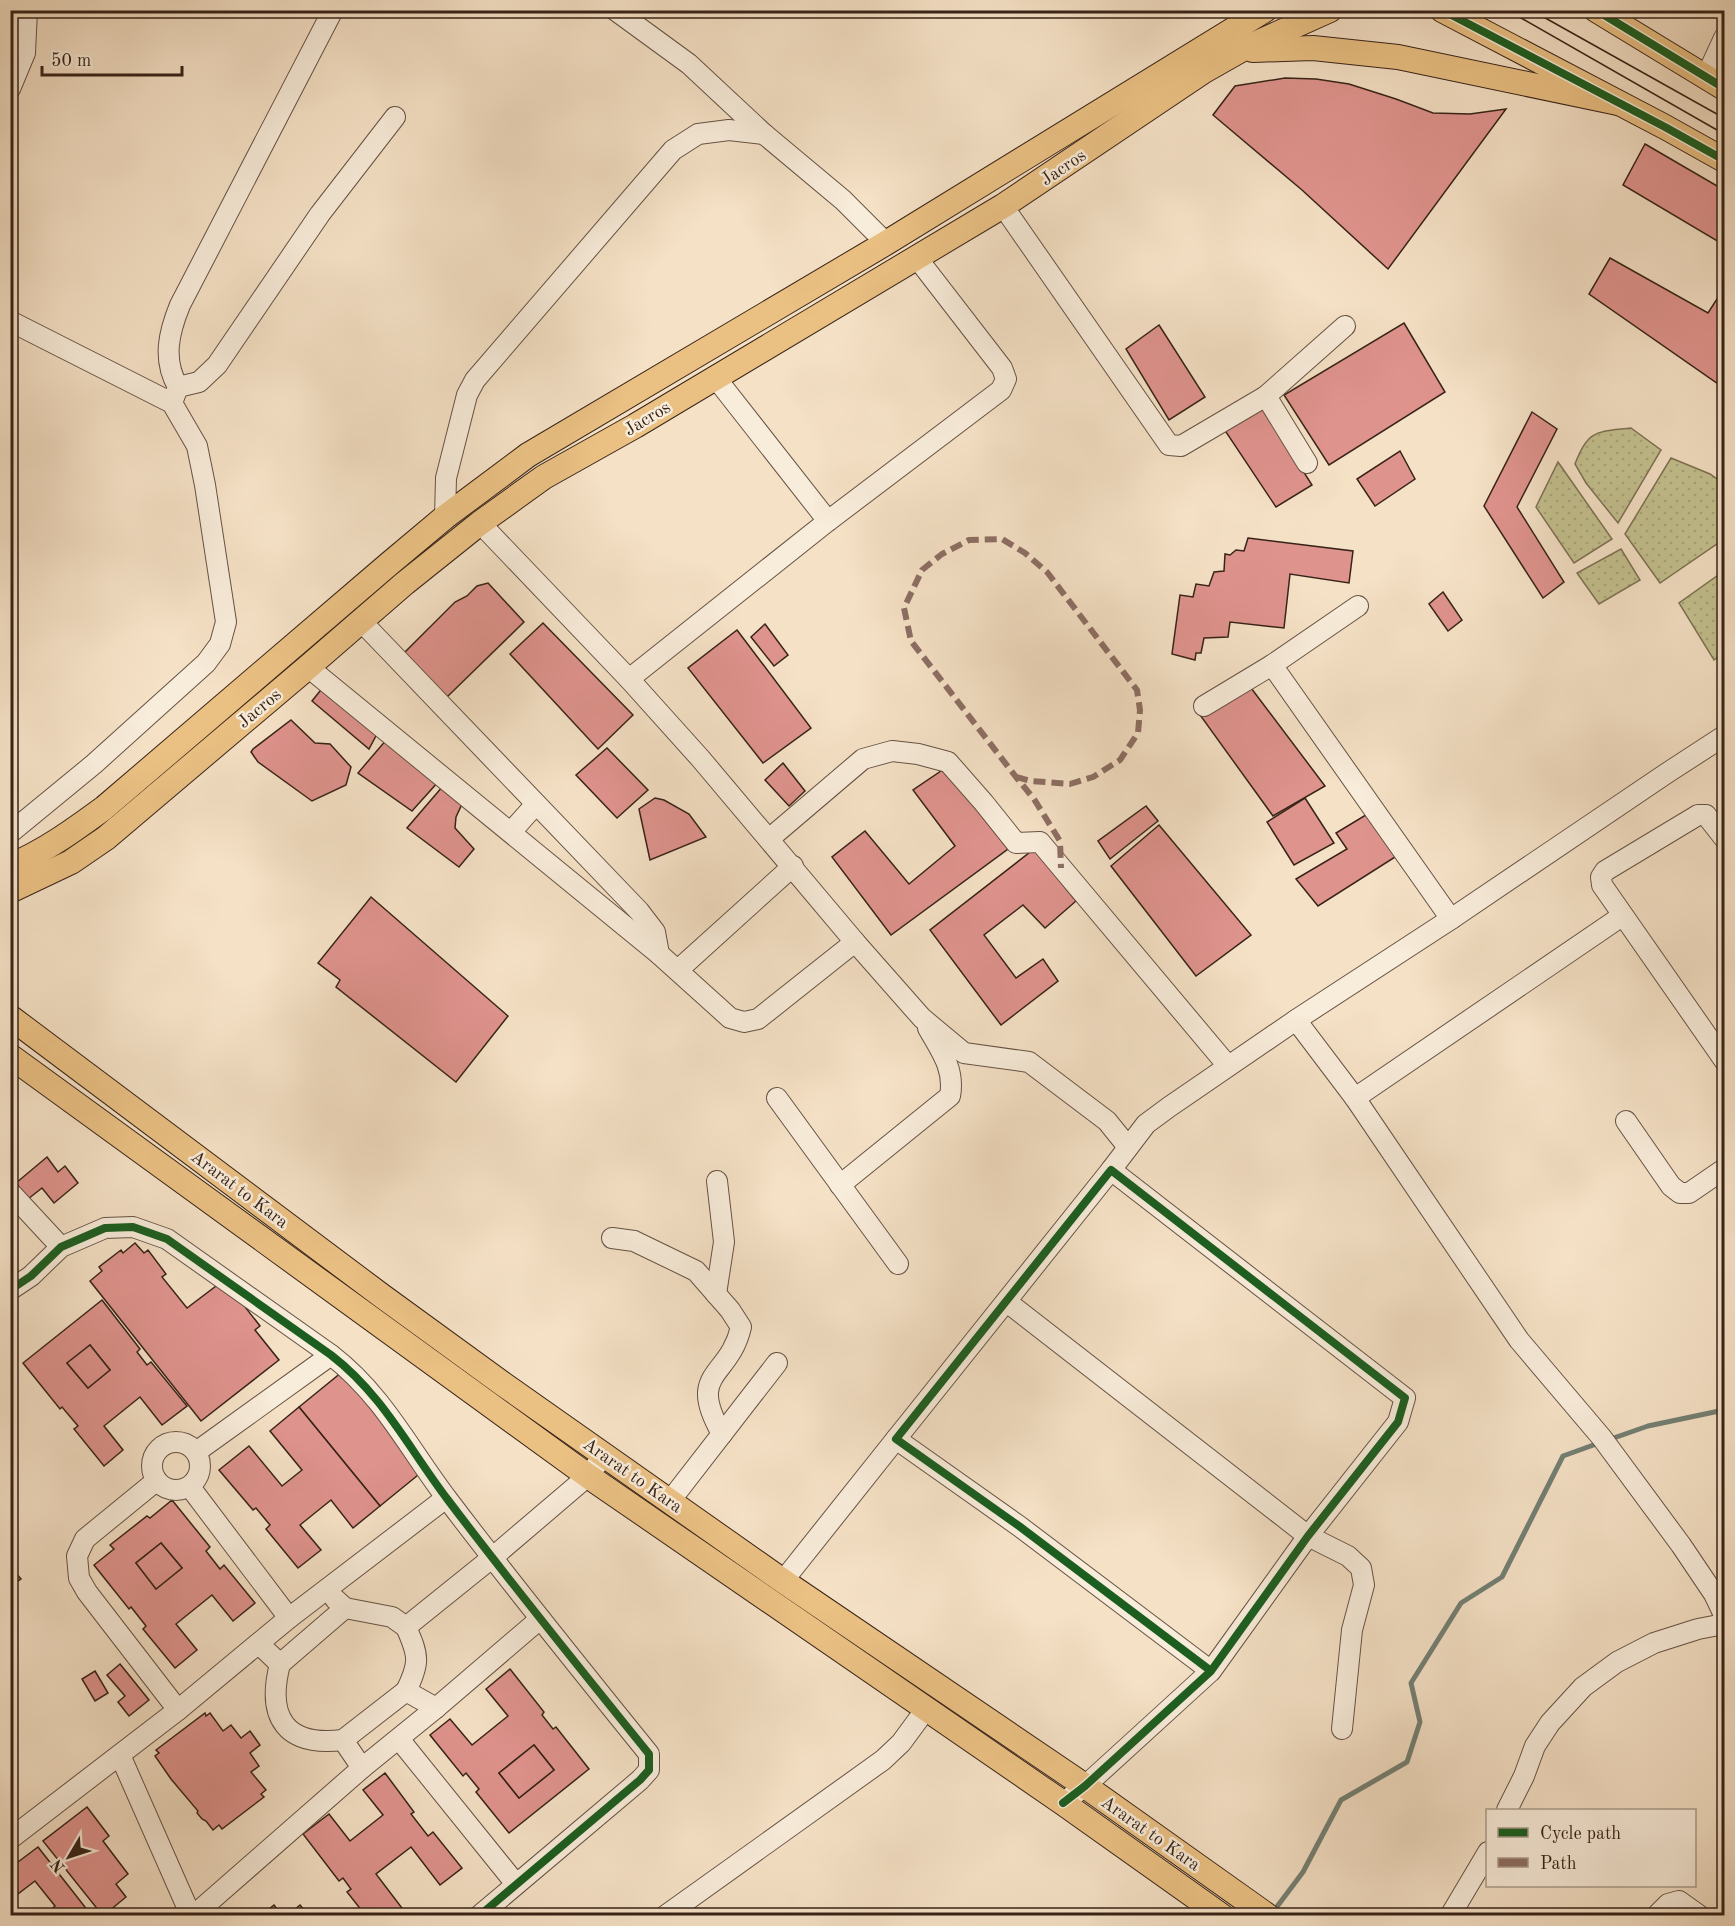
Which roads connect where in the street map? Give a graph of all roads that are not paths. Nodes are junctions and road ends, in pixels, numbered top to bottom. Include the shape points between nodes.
1 (27, 10) edge
2 (333, 10) edge
3 (615, 10) edge
4 (1265, 10) edge
5 (1330, 10) edge
6 (1442, 10) edge
7 (1596, 10) edge
8 (1238, 30) edge
9 (1725, 38) edge
10 (1715, 83) edge
11 (10, 89) edge
12 (1618, 103) junction
13 (395, 117) dead end
14 (764, 134) junction
15 (1725, 160) edge
16 (1003, 207) junction
17 (886, 243) junction
18 (917, 258) junction
19 (10, 321) edge
20 (1345, 326) dead end
21 (715, 377) junction
22 (175, 395) junction
23 (1266, 396) junction
24 (528, 455) junction
25 (1307, 463) dead end
26 (544, 477) junction
27 (445, 517) junction
28 (828, 521) junction
29 (480, 523) junction
30 (1358, 606) dead end
31 (360, 620) junction
32 (1272, 665) junction
33 (308, 667) junction
34 (629, 679) junction
35 (1204, 706) dead end
36 (1725, 736) edge
37 (536, 804) junction
38 (511, 832) junction
39 (10, 833) edge
40 (1725, 838) edge
41 (769, 839) junction
42 (10, 866) edge
43 (793, 866) junction
44 (10, 891) edge
45 (1622, 916) junction
46 (1450, 919) junction
47 (855, 942) junction
48 (659, 954) junction
49 (678, 970) junction
50 (10, 1017) edge
51 (922, 1018) junction
52 (1296, 1020) junction
53 (10, 1056) edge
54 (1725, 1060) edge
55 (1228, 1066) junction
56 (777, 1098) dead end
57 (1355, 1098) junction
58 (1626, 1121) dead end
59 (1128, 1147) junction
60 (1725, 1169) edge
61 (1111, 1170) junction
62 (717, 1181) dead end
63 (840, 1185) junction
64 (10, 1192) edge
65 (612, 1238) dead end
66 (61, 1247) junction
67 (898, 1264) dead end
68 (10, 1290) edge
69 (716, 1294) junction
70 (1007, 1302) junction
71 (332, 1355) junction
72 (777, 1363) dead end
73 (722, 1434) junction
74 (896, 1439) junction
75 (196, 1452) junction
76 (604, 1455) junction
77 (588, 1476) junction
78 (156, 1481) junction
79 (190, 1487) junction
80 (446, 1498) junction
81 (670, 1501) junction
82 (1308, 1536) junction
83 (492, 1557) junction
84 (783, 1581) junction
85 (327, 1590) junction
86 (345, 1608) junction
87 (1725, 1616) edge
88 (289, 1618) junction
89 (540, 1619) junction
90 (1725, 1624) edge
91 (405, 1628) junction
92 (259, 1644) junction
93 (280, 1664) junction
94 (1211, 1671) junction
95 (406, 1691) junction
96 (436, 1708) junction
97 (926, 1709) junction
98 (178, 1710) junction
99 (1342, 1729) dead end
100 (399, 1739) junction
101 (343, 1740) junction
102 (120, 1755) junction
103 (362, 1768) junction
104 (1085, 1786) junction
105 (1063, 1803) junction
106 (1508, 1809) edge
107 (10, 1839) edge
108 (1486, 1855) edge
109 (516, 1884) junction
110 (192, 1916) edge
111 (479, 1916) edge
112 (665, 1916) edge
113 (1222, 1916) edge
114 (1268, 1916) edge
115 (1450, 1916) edge
116 (1656, 1916) edge
117 (1700, 1916) edge

1 - 11 street via 25,53
2 - 22 street via 180,305 170,330 169,347
3 - 14 street via 689,63
4 - 8 main road, Jacros
5 - 8 main road, Jacros
6 - 12 main road
7 - 10 main road
8 - 12 main road via 1313,48 1398,57
8 - 16 main road, Jacros via 1204,71
8 - 17 main road, Jacros
9 - 10 street
12 - 15 main road
13 - 22 street via 320,214 218,365 199,382
14 - 17 street via 843,200
14 - 27 street via 729,130 698,134 673,150 475,380 467,394 446,478
16 - 18 main road, Jacros
16 - 23 street via 1169,445 1180,446
17 - 24 main road, Jacros
18 - 21 main road, Jacros
18 - 28 street via 1002,368 1006,379 1001,390
19 - 22 street
20 - 23 street
21 - 26 main road, Jacros
21 - 28 street
22 - 39 street via 197,446 203,475 226,622 220,644 206,663 94,764
23 - 25 street
24 - 26 main road
24 - 27 main road, Jacros
26 - 29 main road, Jacros
27 - 42 main road, Jacros via 104,808 63,839
28 - 34 street
29 - 31 main road, Jacros
29 - 34 street
30 - 32 street
31 - 33 main road, Jacros
31 - 37 street
32 - 35 street
32 - 46 street
33 - 38 street
33 - 44 main road, Jacros via 106,838 71,862
34 - 41 street
36 - 46 street
37 - 38 street
37 - 48 street via 639,911 655,932
38 - 48 street
40 - 45 street via 1706,815 1698,815 1605,871 1602,885
41 - 43 street
41 - 55 street via 863,759 892,751 948,762 1016,843 1040,842
43 - 47 street
43 - 49 street
45 - 54 street
45 - 57 street
46 - 52 street
47 - 49 street via 758,1019 744,1022 730,1018
47 - 51 street
48 - 49 street
50 - 76 main road, Ararat to Kara via 382,1296
51 - 59 street via 964,1053 1029,1062 1107,1121
51 - 63 street via 950,1068 950,1096
52 - 55 street
52 - 57 street
53 - 77 main road, Ararat to Kara
55 - 59 street via 1146,1124
56 - 63 street
57 - 87 street via 1519,1340 1602,1438 1681,1545
58 - 60 street via 1680,1193 1689,1193
59 - 61 street
61 - 70 street
61 - 82 street via 1405,1398 1398,1422
62 - 69 street via 724,1242
63 - 67 street
64 - 66 street
65 - 69 street via 634,1241 696,1270
66 - 68 street
66 - 71 street via 105,1228 134,1227 167,1239
69 - 73 street via 741,1327 737,1344 712,1377 707,1392 712,1416
70 - 74 street
70 - 82 street
71 - 75 street
71 - 80 street via 376,1397
72 - 73 street
73 - 81 street
74 - 84 street
74 - 94 street
75 - 78 street via 187,1444 174,1442 162,1446 154,1456
75 - 79 street via 201,1464
76 - 77 street
76 - 81 main road, Ararat to Kara
77 - 83 street
77 - 97 main road, Ararat to Kara
78 - 79 street via 166,1489
78 - 98 street via 85,1539 76,1556 79,1578 87,1592
79 - 88 street
80 - 83 street
80 - 85 street
81 - 84 main road, Ararat to Kara
82 - 94 street
82 - 99 street via 1348,1556 1361,1569 1364,1585 1352,1630
83 - 89 street
83 - 91 street
84 - 104 main road, Ararat to Kara
85 - 86 street
85 - 88 street
86 - 91 street via 392,1617
86 - 93 street
88 - 92 street
89 - 96 street
89 - 109 street via 649,1754 649,1770
90 - 106 street via 1654,1643 1617,1662 1583,1687 1534,1746
91 - 95 street via 416,1650 416,1671
92 - 93 street
92 - 98 street
93 - 101 street via 275,1684 276,1708 285,1727 301,1738
94 - 104 street
95 - 96 street
95 - 101 street
96 - 100 street
97 - 105 main road, Ararat to Kara
97 - 112 street via 883,1760
98 - 102 street
100 - 103 street
100 - 109 street
101 - 103 street
102 - 107 street
102 - 110 street
103 - 110 street
104 - 105 street
104 - 114 main road, Ararat to Kara
105 - 113 main road, Ararat to Kara
108 - 115 street
109 - 111 street
116 - 117 street via 1668,1904 1679,1901

